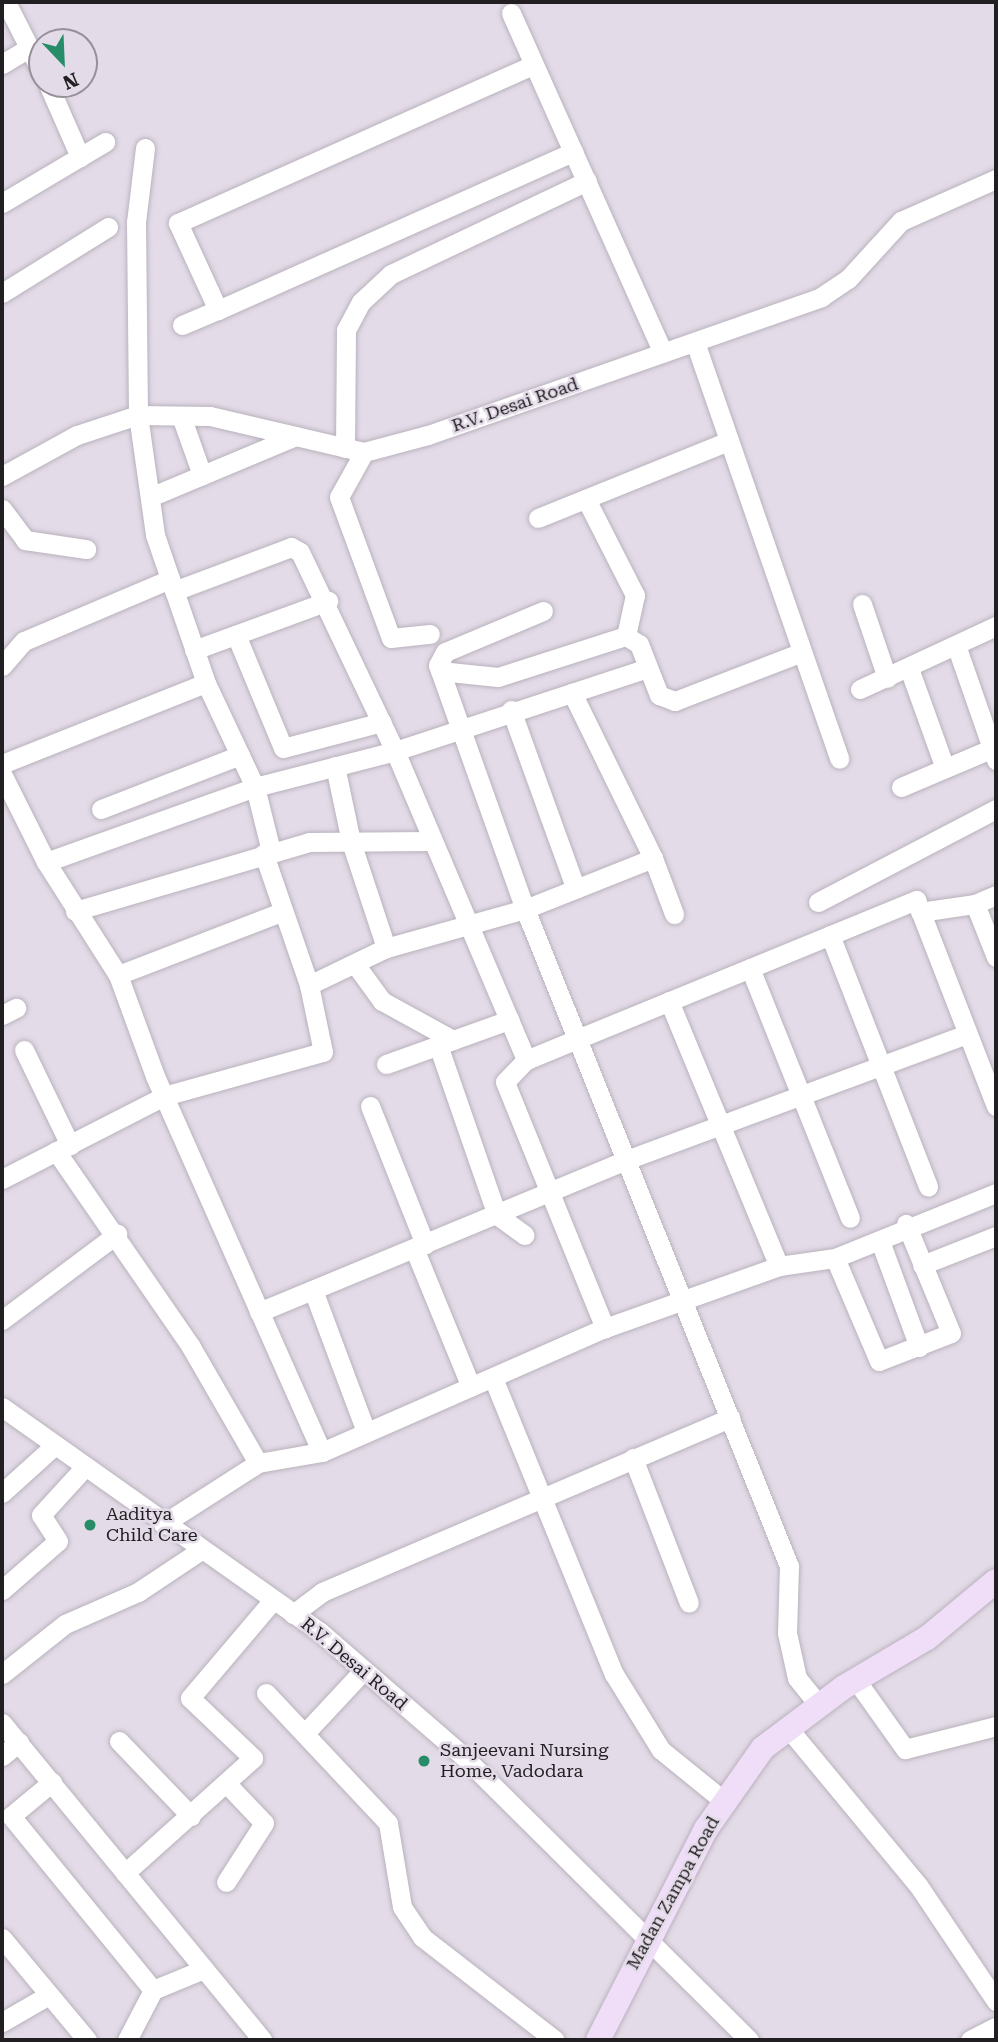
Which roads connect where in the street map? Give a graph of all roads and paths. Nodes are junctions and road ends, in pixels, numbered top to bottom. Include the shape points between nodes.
1 (6, 2) edge
2 (512, 13) dead end
3 (28, 46) edge
4 (28, 49) edge
5 (2, 64) edge
6 (533, 65) junction
7 (54, 98) edge
8 (105, 142) dead end
9 (145, 148) dead end
10 (573, 152) junction
11 (80, 156) junction
12 (996, 179) edge
13 (587, 181) junction
14 (2, 203) edge
15 (108, 227) dead end
16 (2, 293) edge
17 (218, 310) junction
18 (182, 325) dead end
19 (695, 342) junction
20 (663, 353) junction
21 (138, 415) junction
22 (181, 416) junction
23 (296, 436) junction
24 (729, 441) junction
25 (354, 450) junction
26 (202, 475) junction
27 (2, 476) edge
28 (150, 497) junction
29 (586, 499) junction
30 (2, 509) edge
31 (538, 518) dead end
32 (86, 549) dead end
33 (172, 585) junction
34 (328, 601) junction
35 (862, 604) dead end
36 (543, 611) dead end
37 (996, 626) edge
38 (430, 634) dead end
39 (236, 635) junction
40 (626, 636) junction
41 (956, 645) junction
42 (194, 650) junction
43 (802, 652) junction
44 (2, 666) edge
45 (648, 668) junction
46 (440, 671) junction
47 (910, 671) junction
48 (887, 678) junction
49 (206, 683) junction
50 (860, 689) dead end
51 (572, 693) junction
52 (511, 710) junction
53 (382, 722) junction
54 (993, 725) edge
55 (457, 731) junction
56 (395, 751) junction
57 (994, 754) edge
58 (240, 755) junction
59 (839, 759) dead end
60 (2, 764) edge
61 (335, 766) junction
62 (945, 768) junction
63 (2, 774) edge
64 (255, 787) junction
65 (901, 787) dead end
66 (101, 809) dead end
67 (996, 809) edge
68 (431, 841) junction
69 (351, 842) junction
70 (267, 852) junction
71 (653, 858) junction
72 (46, 862) junction
73 (575, 887) junction
74 (996, 895) edge
75 (818, 902) dead end
76 (975, 904) junction
77 (525, 909) junction
78 (75, 911) junction
79 (281, 912) junction
80 (920, 912) junction
81 (674, 914) dead end
82 (469, 928) junction
83 (830, 935) junction
84 (995, 947) edge
85 (386, 948) junction
86 (355, 964) junction
87 (750, 968) junction
88 (118, 975) junction
89 (309, 985) junction
90 (669, 1001) junction
91 (509, 1020) junction
92 (964, 1035) junction
93 (577, 1039) junction
94 (446, 1042) junction
95 (24, 1050) dead end
96 (526, 1060) junction
97 (877, 1063) junction
98 (386, 1064) dead end
99 (796, 1094) junction
100 (164, 1096) junction
101 (370, 1106) dead end
102 (996, 1106) edge
103 (717, 1125) junction
104 (63, 1148) junction
105 (626, 1160) junction
106 (2, 1179) edge
107 (929, 1187) dead end
108 (548, 1192) junction
109 (996, 1192) edge
110 (496, 1214) junction
111 (850, 1218) dead end
112 (906, 1224) junction
113 (117, 1234) junction
114 (525, 1235) dead end
115 (996, 1236) edge
116 (880, 1241) junction
117 (419, 1246) junction
118 (835, 1258) junction
119 (922, 1265) junction
120 (779, 1266) junction
121 (313, 1290) junction
122 (683, 1304) junction
123 (259, 1312) junction
124 (2, 1320) edge
125 (605, 1328) junction
126 (919, 1347) junction
127 (493, 1378) junction
128 (471, 1387) junction
129 (2, 1406) edge
130 (730, 1418) junction
131 (366, 1432) junction
132 (54, 1446) junction
133 (322, 1452) junction
134 (633, 1458) junction
135 (258, 1463) junction
136 (83, 1469) junction
137 (2, 1493) edge
138 (540, 1497) junction
139 (163, 1524) junction
140 (201, 1550) junction
141 (996, 1581) edge
142 (2, 1590) edge
143 (273, 1600) junction
144 (689, 1603) dead end
145 (293, 1614) junction
146 (362, 1672) junction
147 (2, 1674) edge
148 (856, 1680) junction
149 (266, 1693) dead end
150 (818, 1705) junction
151 (2, 1723) edge
152 (996, 1726) edge
153 (788, 1728) junction
154 (306, 1732) junction
155 (119, 1741) dead end
156 (19, 1742) junction
157 (2, 1756) edge
158 (52, 1782) junction
159 (226, 1783) junction
160 (725, 1802) junction
161 (191, 1816) junction
162 (125, 1872) junction
163 (226, 1882) dead end
164 (2, 1938) edge
165 (645, 1939) junction
166 (204, 1969) junction
167 (153, 1990) junction
168 (49, 1995) junction
169 (996, 2001) edge
170 (2, 2022) edge
171 (996, 2027) edge
172 (86, 2040) edge
173 (127, 2040) edge
174 (262, 2040) edge
175 (555, 2040) edge
176 (598, 2040) edge
177 (749, 2040) edge
178 (970, 2040) edge

1 - 3 street
2 - 6 street
4 - 5 street
6 - 10 street
6 - 17 street via 178,223
7 - 11 street
8 - 11 street
9 - 21 street via 136,222
10 - 13 street
10 - 17 street
11 - 14 street
12 - 19 street, R.V. Desai Road via 901,221 848,279 821,297
13 - 20 street
13 - 25 street via 391,274 361,302 346,330
15 - 16 street
17 - 18 street
19 - 20 street, R.V. Desai Road
19 - 24 street
20 - 25 street, R.V. Desai Road
21 - 22 street
21 - 27 street via 77,435
21 - 28 street
22 - 23 street via 210,416
22 - 26 street
23 - 25 street
23 - 26 street
24 - 29 street
24 - 43 street
25 - 38 street via 339,497 391,638
26 - 28 street
28 - 33 street
29 - 31 street
29 - 40 street via 635,595
30 - 32 street via 25,540
33 - 34 street via 291,547
33 - 42 street
33 - 44 street via 24,641
34 - 39 street
34 - 53 street
35 - 48 street
36 - 46 street via 445,652
37 - 41 street
39 - 42 street
39 - 53 street via 283,748
40 - 45 street via 639,644
40 - 46 street via 498,677
41 - 47 street
41 - 54 street
42 - 49 street
43 - 45 street via 675,701 659,695
43 - 59 street
45 - 51 street
46 - 55 street
47 - 48 street
47 - 62 street
48 - 50 street
49 - 58 street
49 - 60 street
51 - 52 street
51 - 71 street
52 - 55 street
52 - 73 street
53 - 56 street
54 - 57 street
55 - 56 street
55 - 77 street
56 - 61 street
56 - 68 street
57 - 62 street
58 - 64 street
58 - 66 street
61 - 64 street
61 - 69 street
62 - 65 street
63 - 72 street
64 - 70 street
64 - 72 street
67 - 75 street
68 - 69 street
68 - 82 street
69 - 70 street
69 - 85 street
70 - 78 street
70 - 79 street
71 - 73 street
71 - 81 street
72 - 78 street
73 - 77 street
74 - 76 street
76 - 80 street
76 - 84 street
77 - 82 street
77 - 93 street
78 - 88 street
79 - 88 street
79 - 89 street
80 - 83 street via 915,900
80 - 92 street
82 - 85 street
82 - 91 street
83 - 87 street
83 - 97 street
85 - 86 street
86 - 89 street
86 - 94 street via 382,1001
87 - 90 street
87 - 99 street
88 - 100 street
89 - 100 street via 323,1052
90 - 93 street
90 - 103 street
91 - 94 street
91 - 96 street
92 - 97 street
92 - 102 street
93 - 96 street
93 - 105 street
94 - 98 street
94 - 110 street
95 - 104 street
96 - 108 street via 505,1082
97 - 99 street
97 - 107 street
99 - 103 street
99 - 111 street
100 - 104 street
100 - 123 street
101 - 117 street
103 - 105 street
103 - 120 street
104 - 106 street
104 - 113 street
105 - 108 street
105 - 122 street
108 - 110 street
108 - 125 street
109 - 112 street
110 - 114 street
110 - 117 street
112 - 116 street
112 - 119 street
113 - 124 street
113 - 135 street
115 - 119 street
116 - 118 street
116 - 126 street
117 - 121 street
117 - 128 street
118 - 120 street
118 - 126 street via 878,1362
119 - 126 street via 951,1333
120 - 122 street
121 - 123 street
121 - 131 street
122 - 125 street
122 - 130 street
123 - 133 street
125 - 127 street
127 - 128 street
127 - 138 street
128 - 131 street
129 - 132 street, R.V. Desai Road
130 - 134 street
130 - 150 street via 789,1566 787,1633 797,1678
131 - 133 street
132 - 136 street, R.V. Desai Road
132 - 137 street
133 - 135 street
134 - 138 street
134 - 144 street
135 - 139 street
136 - 139 street, R.V. Desai Road
136 - 142 street via 41,1516 58,1541
138 - 145 street via 322,1592
138 - 160 street via 614,1674 661,1750
139 - 140 street, R.V. Desai Road
140 - 143 street, R.V. Desai Road
140 - 147 street via 138,1592 65,1624
141 - 148 main road, Madan Zampa Road via 927,1638
143 - 145 street, R.V. Desai Road
143 - 159 street via 190,1698 253,1758
145 - 146 street, R.V. Desai Road
146 - 154 street
146 - 165 street, R.V. Desai Road via 463,1756
148 - 150 main road, Madan Zampa Road
148 - 152 street via 905,1749
149 - 154 street
150 - 153 main road, Madan Zampa Road
151 - 156 street
153 - 160 main road, Madan Zampa Road via 763,1748
153 - 169 street via 918,1885
154 - 175 street via 388,1823 402,1907 422,1937
155 - 161 street
156 - 157 street
156 - 158 street
158 - 162 street
158 - 167 street via 11,1816
159 - 161 street
159 - 163 street via 264,1823
160 - 165 main road, Madan Zampa Road
161 - 162 street
162 - 166 street
164 - 168 street
165 - 176 main road, Madan Zampa Road
165 - 177 street, R.V. Desai Road
166 - 167 street
166 - 174 street
167 - 173 street
168 - 170 street
168 - 172 street
171 - 178 street

